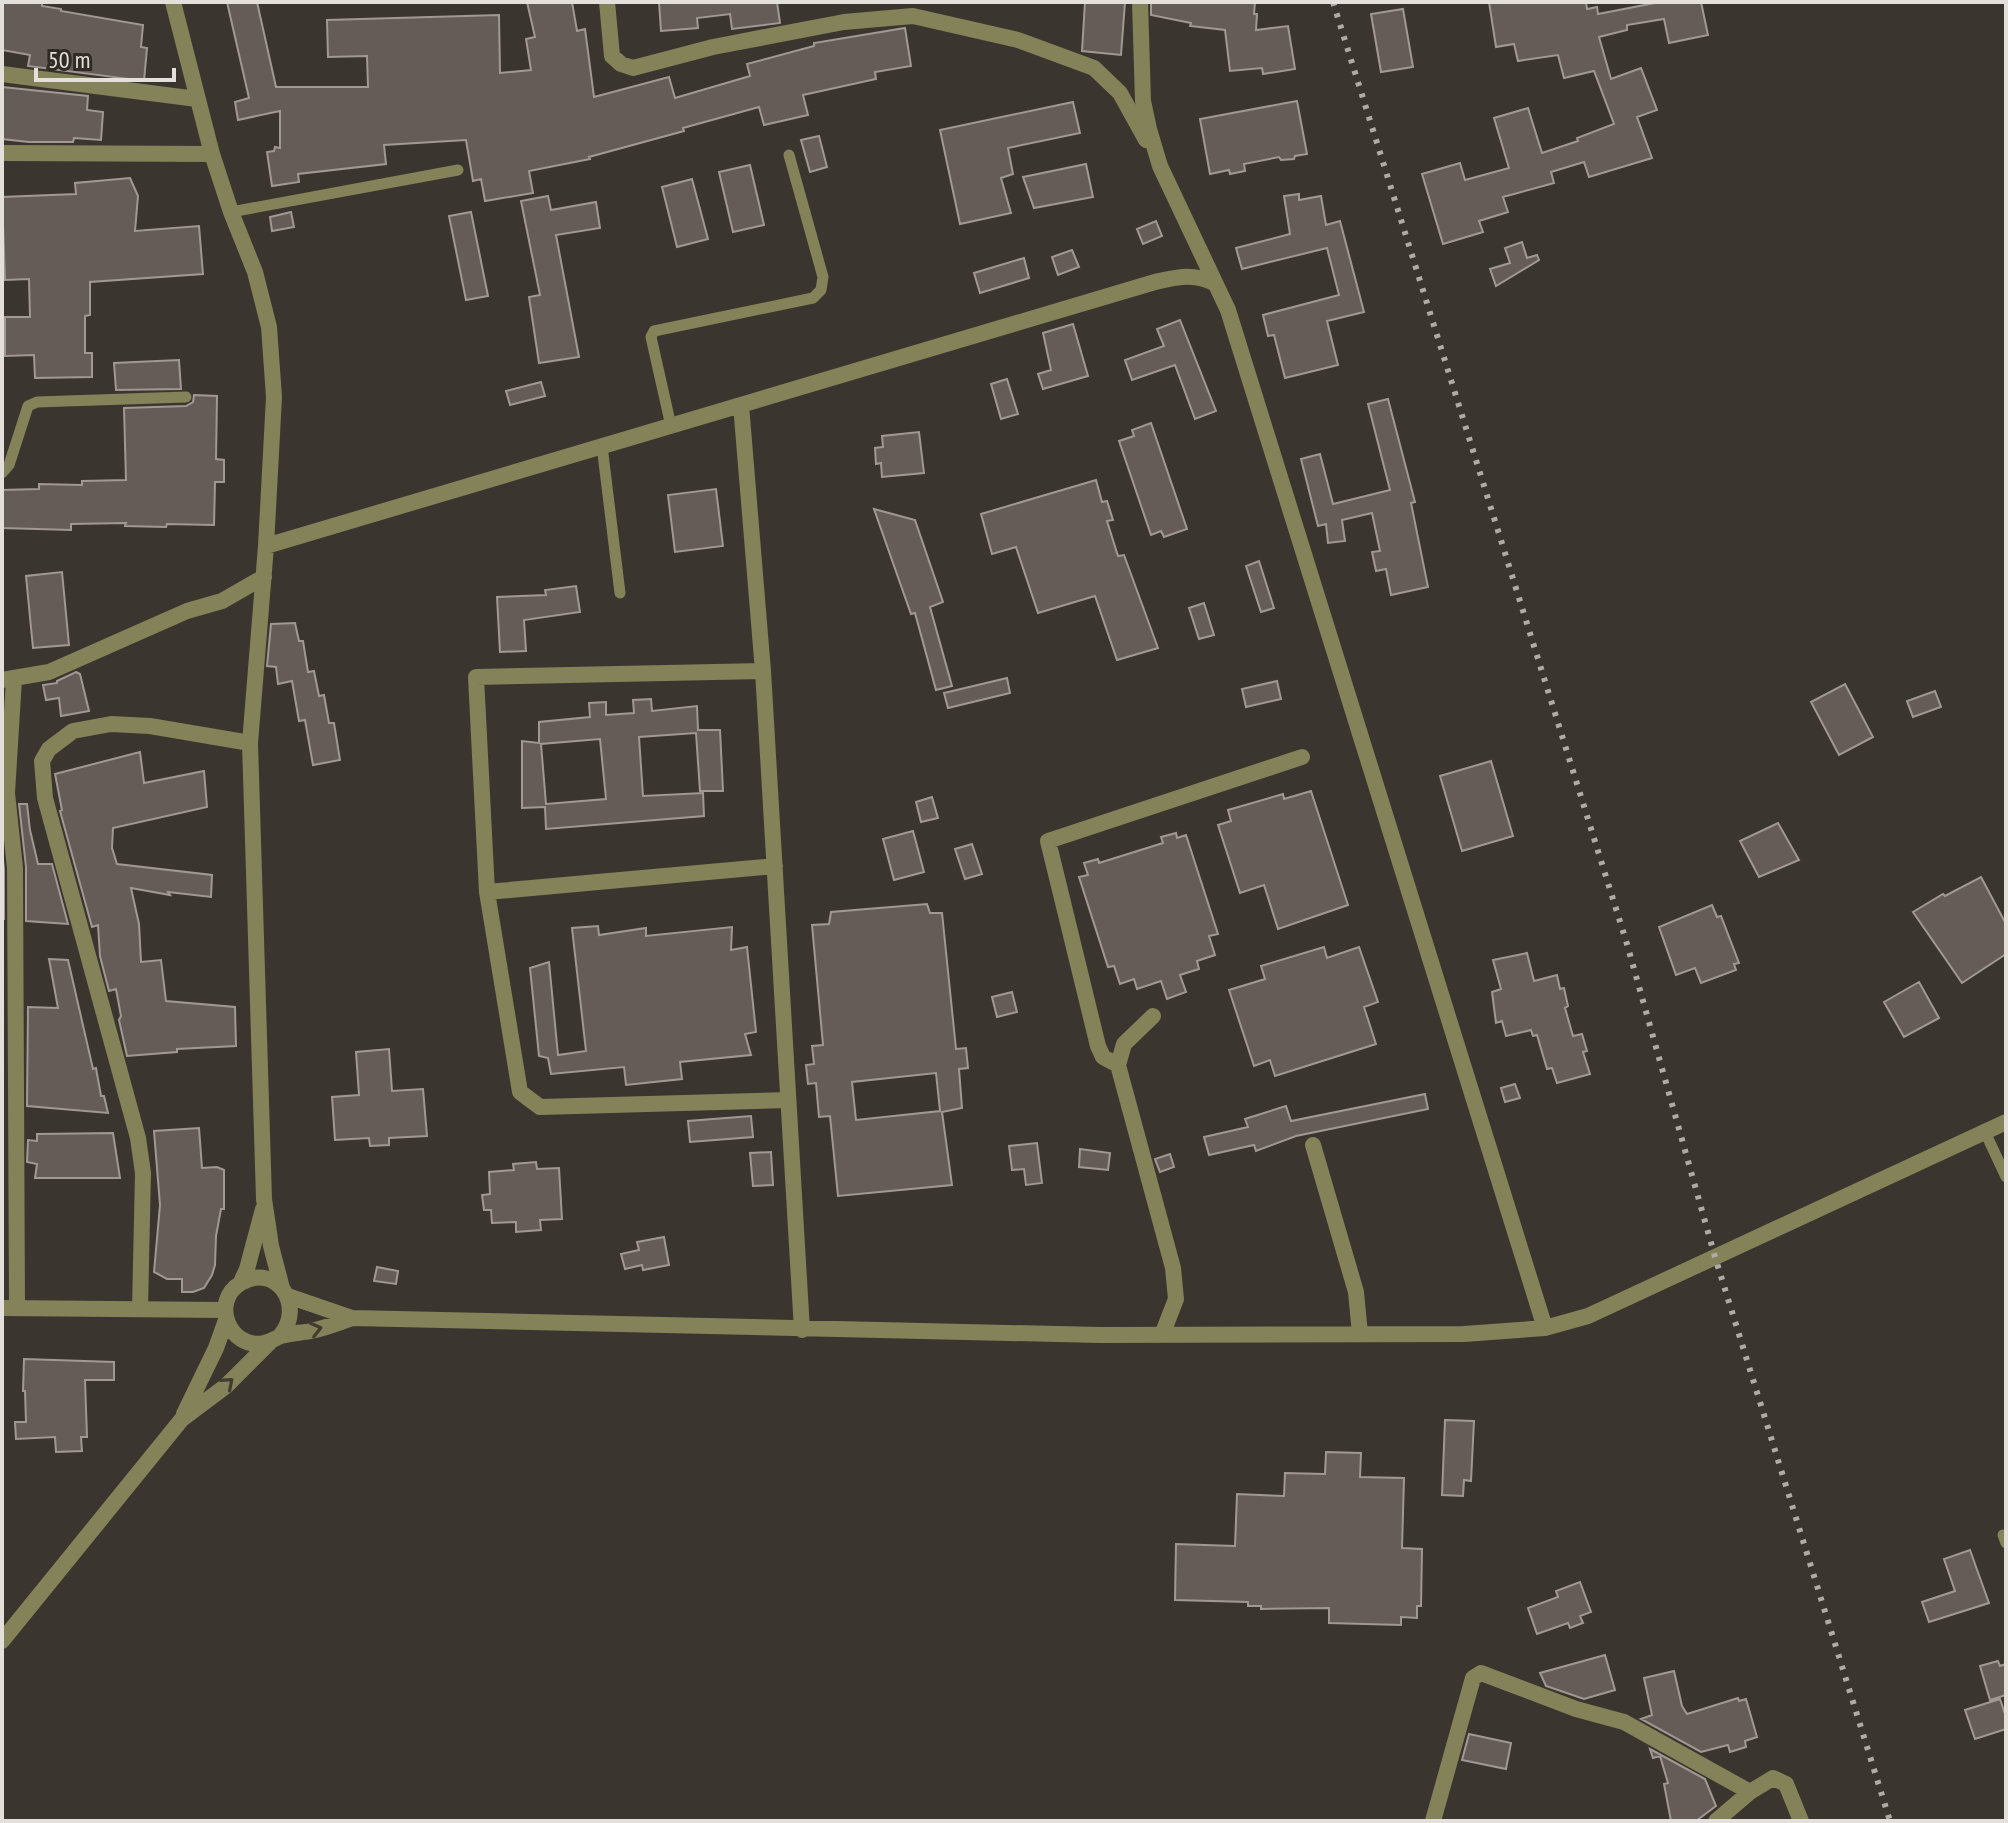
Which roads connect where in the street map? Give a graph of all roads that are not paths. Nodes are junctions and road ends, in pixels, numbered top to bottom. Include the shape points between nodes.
1 (173, 2) edge
2 (607, 2) edge
3 (1140, 2) edge
4 (2, 74) edge
5 (197, 99) junction
6 (2, 153) edge
7 (212, 154) junction
8 (789, 155) dead end
9 (1160, 166) junction
10 (458, 170) dead end
11 (231, 212) junction
12 (1214, 283) junction
13 (186, 397) dead end
14 (741, 405) junction
15 (671, 426) junction
16 (602, 446) junction
17 (2, 473) edge
18 (266, 546) junction
19 (264, 577) junction
20 (620, 593) dead end
21 (763, 671) junction
22 (8, 679) edge
23 (250, 743) junction
24 (1302, 757) dead end
25 (775, 866) junction
26 (487, 892) junction
27 (1153, 1016) dead end
28 (1118, 1065) junction
29 (788, 1100) junction
30 (2006, 1122) edge
31 (1985, 1132) junction
32 (1313, 1145) dead end
33 (2006, 1177) edge
34 (264, 1199) junction
35 (241, 1282) junction
36 (285, 1292) junction
37 (10, 1308) edge
38 (140, 1309) junction
39 (225, 1315) junction
40 (352, 1318) junction
41 (1545, 1328) junction
42 (802, 1330) junction
43 (1360, 1334) junction
44 (1162, 1335) junction
45 (275, 1339) junction
46 (182, 1419) junction
47 (2, 1641) edge
48 (1750, 1792) junction
49 (1433, 1821) edge
50 (1716, 1821) edge
51 (1801, 1821) edge

1 - 5 street
2 - 9 street via 612,56 633,68 844,22 913,16 1018,40 1094,68 1120,93
3 - 9 street via 1143,101
4 - 5 street
5 - 7 street
6 - 7 street
7 - 11 street
8 - 15 lane via 823,277 821,290 813,298 654,331 651,337
9 - 12 street
10 - 11 lane
11 - 18 street via 269,327 274,397
12 - 14 street via 1200,276 1155,282
12 - 41 street via 1228,310
13 - 17 lane via 37,402 28,406
14 - 15 street
14 - 21 street
15 - 16 street
16 - 18 street
16 - 20 lane
18 - 19 street
19 - 22 street via 222,601 187,611 49,672
19 - 23 street
21 - 25 street
21 - 26 street via 476,677
22 - 37 street via 7,793 15,868
23 - 34 street
23 - 38 street via 111,724 73,731 42,761 45,798 138,1138 143,1173
24 - 28 street via 1048,841 1098,1046 1103,1057
25 - 26 street
25 - 29 street
26 - 29 street via 520,1092 540,1107
27 - 28 street via 1124,1044
28 - 44 street via 1173,1268 1176,1299
29 - 42 street
30 - 31 street
31 - 33 lane
31 - 41 street via 1588,1316
32 - 43 street via 1356,1292
34 - 35 street
34 - 36 street
35 - 36 street via 263,1278
35 - 39 street via 233,1289
36 - 40 street
36 - 45 street via 291,1317
37 - 38 street
38 - 39 street
39 - 45 street via 230,1330 247,1343
39 - 46 street via 216,1348
40 - 42 street
45 -> 40 street
41 - 43 street
42 - 44 street
43 - 44 street
46 -> 45 street
46 - 47 street
48 - 49 street via 1624,1722 1481,1673 1473,1678
48 - 50 street
48 - 51 street via 1773,1778 1786,1784

